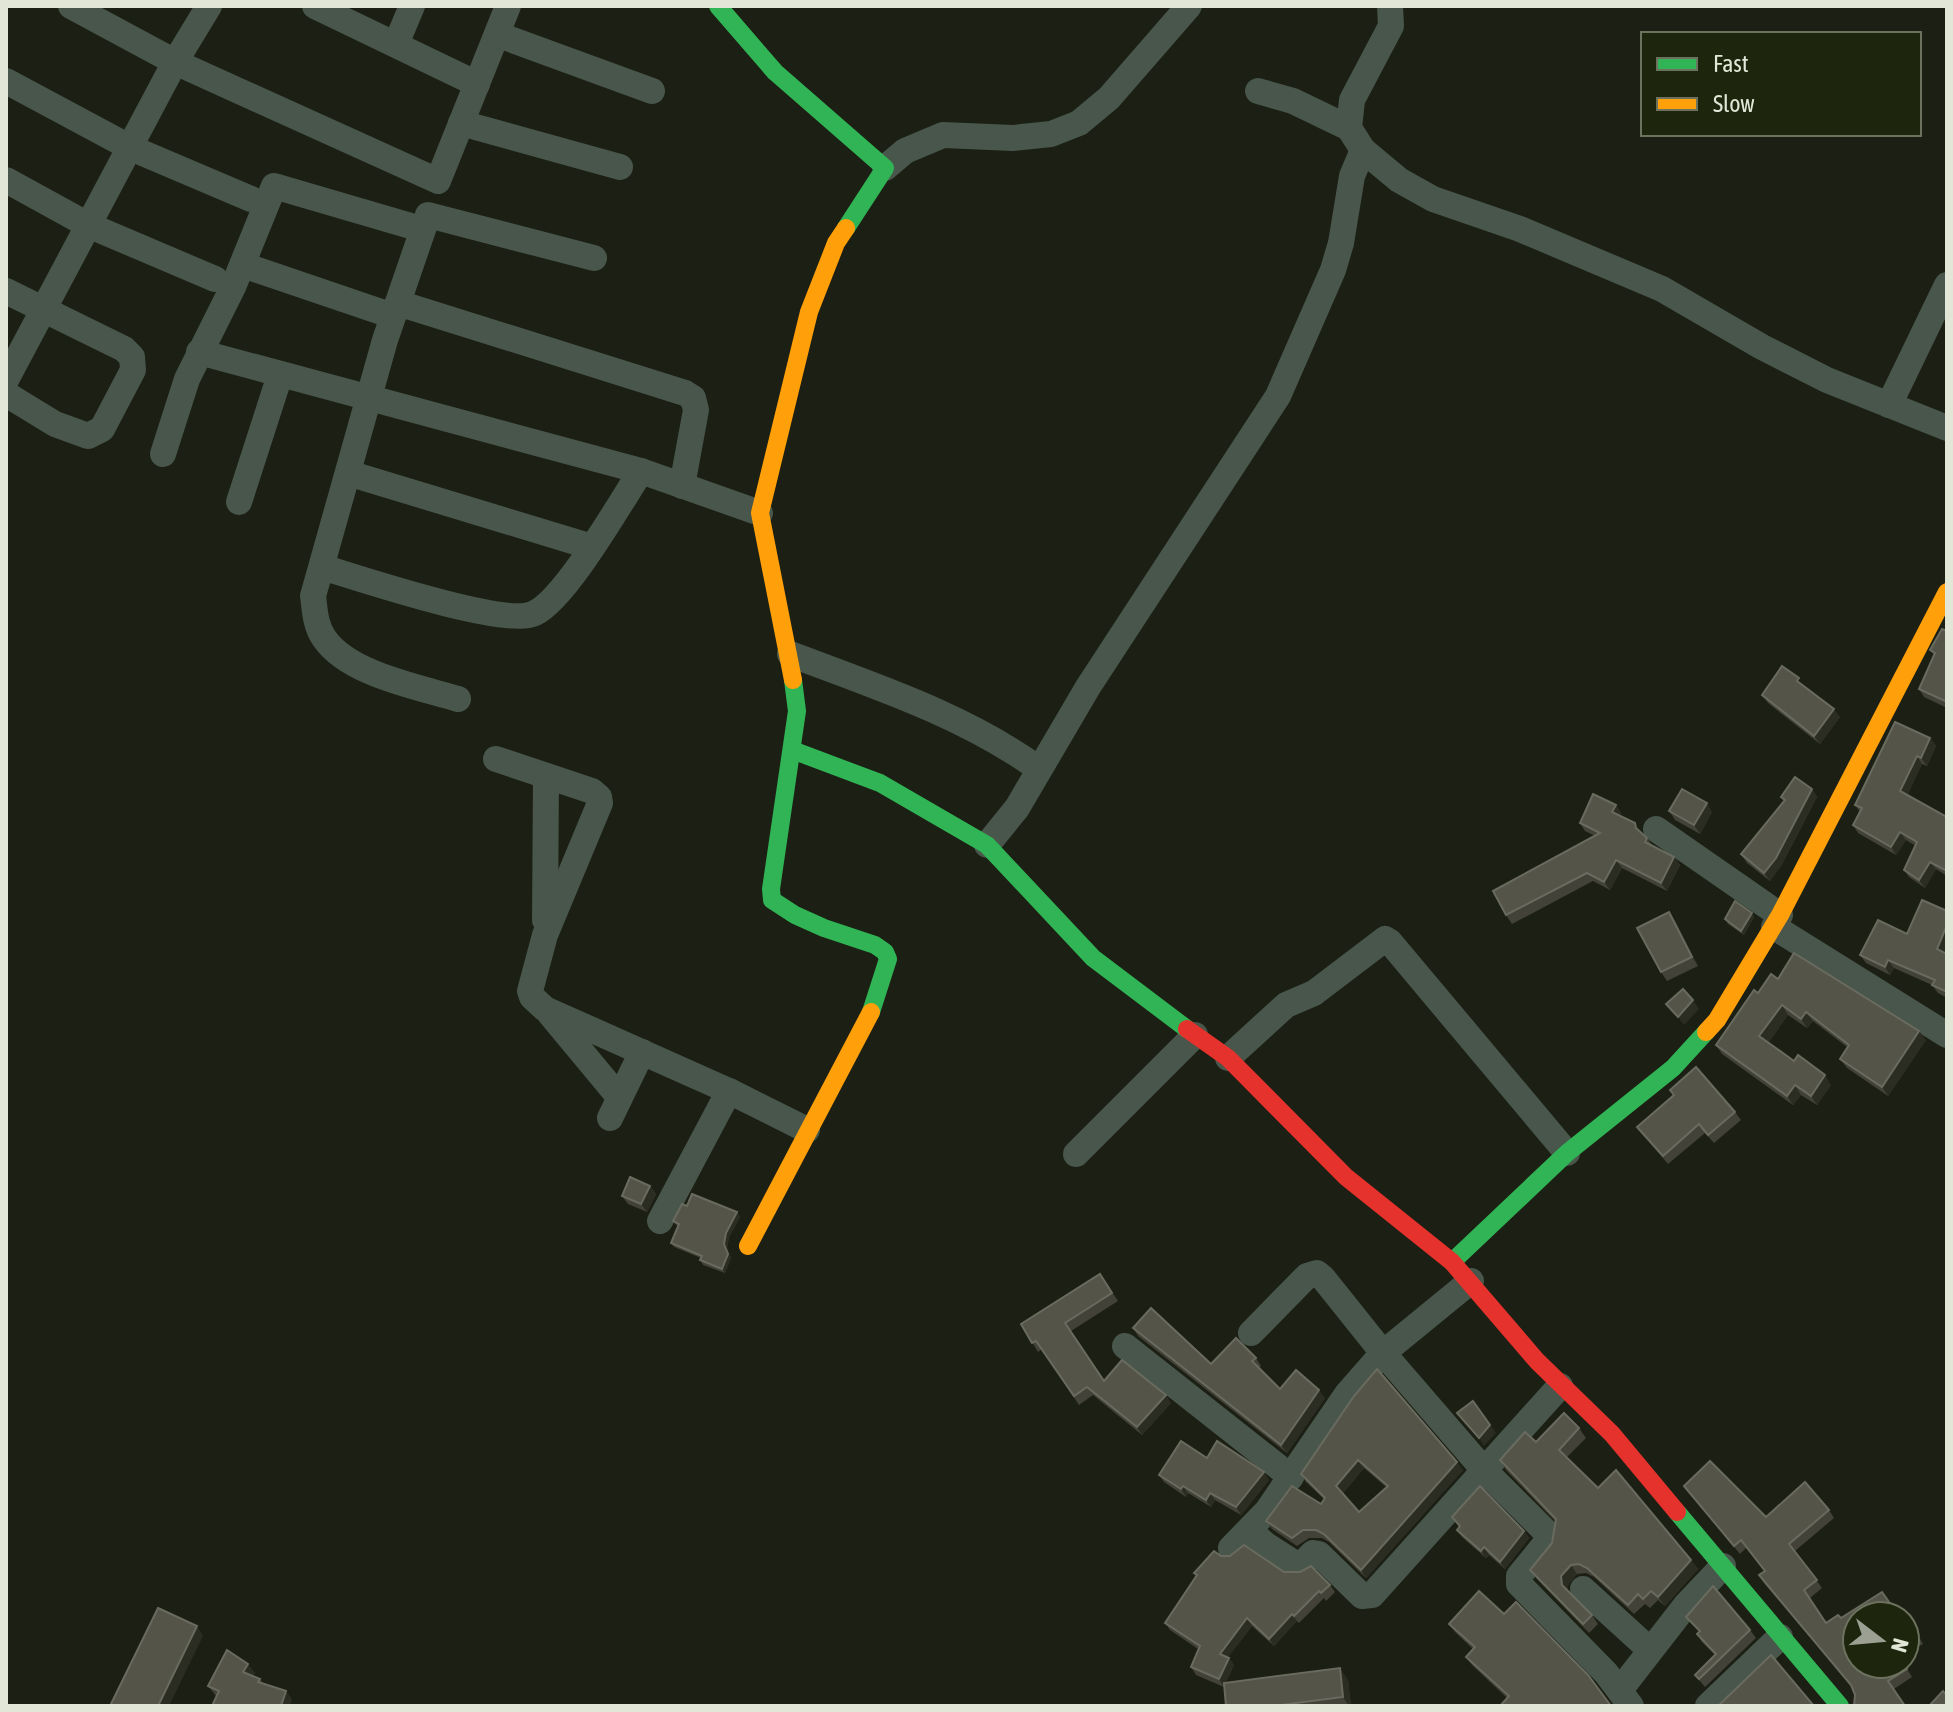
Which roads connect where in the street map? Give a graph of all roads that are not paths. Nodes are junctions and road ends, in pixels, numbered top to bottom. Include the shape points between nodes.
1 (71, 6) edge
2 (209, 6) edge
3 (315, 6) edge
4 (412, 6) edge
5 (508, 6) edge
6 (718, 6) edge
7 (1189, 6) edge
8 (1390, 6) edge
9 (499, 35) junction
10 (396, 44) junction
11 (175, 62) junction
12 (6, 81) edge
13 (477, 84) junction
14 (652, 91) dead end
15 (1258, 91) dead end
16 (461, 123) junction
17 (1349, 128) junction
18 (131, 148) junction
19 (1363, 150) junction
20 (620, 167) dead end
21 (885, 168) junction
22 (6, 180) edge
23 (251, 199) dead end
24 (88, 225) junction
25 (421, 229) junction
26 (594, 258) dead end
27 (243, 265) junction
28 (215, 279) dead end
29 (1947, 285) edge
30 (6, 291) edge
31 (42, 309) junction
32 (396, 309) junction
33 (199, 352) junction
34 (280, 375) junction
35 (6, 380) edge
36 (6, 394) edge
37 (368, 399) junction
38 (1889, 405) junction
39 (1947, 428) edge
40 (163, 454) dead end
41 (641, 471) junction
42 (348, 473) junction
43 (682, 486) junction
44 (239, 502) dead end
45 (760, 513) junction
46 (592, 547) junction
47 (322, 567) junction
48 (1947, 592) edge
49 (790, 654) junction
50 (458, 699) dead end
51 (792, 750) junction
52 (496, 759) dead end
53 (1039, 769) junction
54 (546, 776) junction
55 (1656, 829) dead end
56 (987, 845) junction
57 (1777, 921) junction
58 (545, 935) junction
59 (545, 1009) junction
60 (1195, 1035) junction
61 (1947, 1035) edge
62 (642, 1052) junction
63 (1228, 1058) junction
64 (729, 1091) junction
65 (807, 1130) junction
66 (1567, 1153) junction
67 (1076, 1154) dead end
68 (660, 1221) dead end
69 (748, 1246) dead end
70 (1452, 1262) junction
71 (1471, 1281) junction
72 (1251, 1333) dead end
73 (1125, 1346) dead end
74 (1383, 1353) junction
75 (1560, 1386) junction
76 (1484, 1470) junction
77 (1291, 1477) junction
78 (1723, 1566) junction
79 (1583, 1589) dead end
80 (1780, 1637) junction
81 (1650, 1650) junction
82 (1626, 1698) edge
83 (1708, 1706) edge
84 (1840, 1706) edge

1 - 11 street
2 - 11 street
3 - 10 street
4 - 10 street
5 - 9 street
6 - 21 street via 754,51
7 - 21 street via 1109,98 1079,123 1051,134 1013,138 943,135 905,151
8 - 17 street via 1391,26 1352,100
9 - 13 street
9 - 14 street
10 - 13 street
11 - 16 street via 438,181
11 - 18 street
12 - 18 street
13 - 16 street
15 - 17 street
16 - 20 street
17 - 19 street
18 - 23 street
18 - 24 street
19 - 38 street via 1415,191 1662,289 1762,347
19 - 53 street via 1352,176 1333,270 1278,396
21 - 45 street via 836,243 809,312
22 - 24 street
24 - 28 street
24 - 31 street
25 - 26 street via 428,215
25 - 27 street via 274,186
25 - 32 street
27 - 32 street
27 - 33 street
29 - 38 street
30 - 31 street
31 - 35 street
31 - 36 street via 124,349 132,357 133,370 102,429 88,436 55,424
32 - 37 street
32 - 43 street via 685,393 693,398 696,410
33 - 34 street
33 - 40 street
34 - 37 street
34 - 44 street
37 - 41 street
37 - 42 street
38 - 39 street
41 - 43 street
41 - 46 street
42 - 46 street
42 - 47 street
43 - 45 street
45 - 49 street
46 - 47 street via 548,605 532,616 443,604
47 - 50 street via 313,596 317,624 344,659
48 - 57 street
49 - 51 street via 797,711
49 - 53 street via 946,714
51 - 56 street via 880,783
51 - 65 street via 772,900 824,928 875,945 888,959 870,1017
52 - 54 street
53 - 56 street
54 - 58 street
54 - 58 street via 592,791 600,803
55 - 57 street
56 - 60 street via 1093,958
57 - 61 street
57 - 66 street via 1700,1041
58 - 59 street via 530,994
59 - 62 street
59 - 62 street via 615,1108
60 - 63 street
60 - 67 street
62 - 64 street
63 - 66 street via 1286,1005 1314,993 1385,939
63 - 70 street via 1346,1177
64 - 65 street
64 - 68 street
65 - 69 street
66 - 70 street
70 - 71 street
71 - 74 street
71 - 75 street
72 - 74 street via 1307,1276 1317,1273
73 - 77 street
74 - 76 street
74 - 77 street via 1347,1394
75 - 76 street
75 - 78 street via 1612,1434
76 - 77 street via 1367,1597 1319,1554 1297,1565 1266,1545 1240,1539
76 - 82 street via 1547,1533 1519,1584
78 - 80 street
78 - 81 street
79 - 81 street
80 - 83 street
80 - 84 street
81 - 82 street

